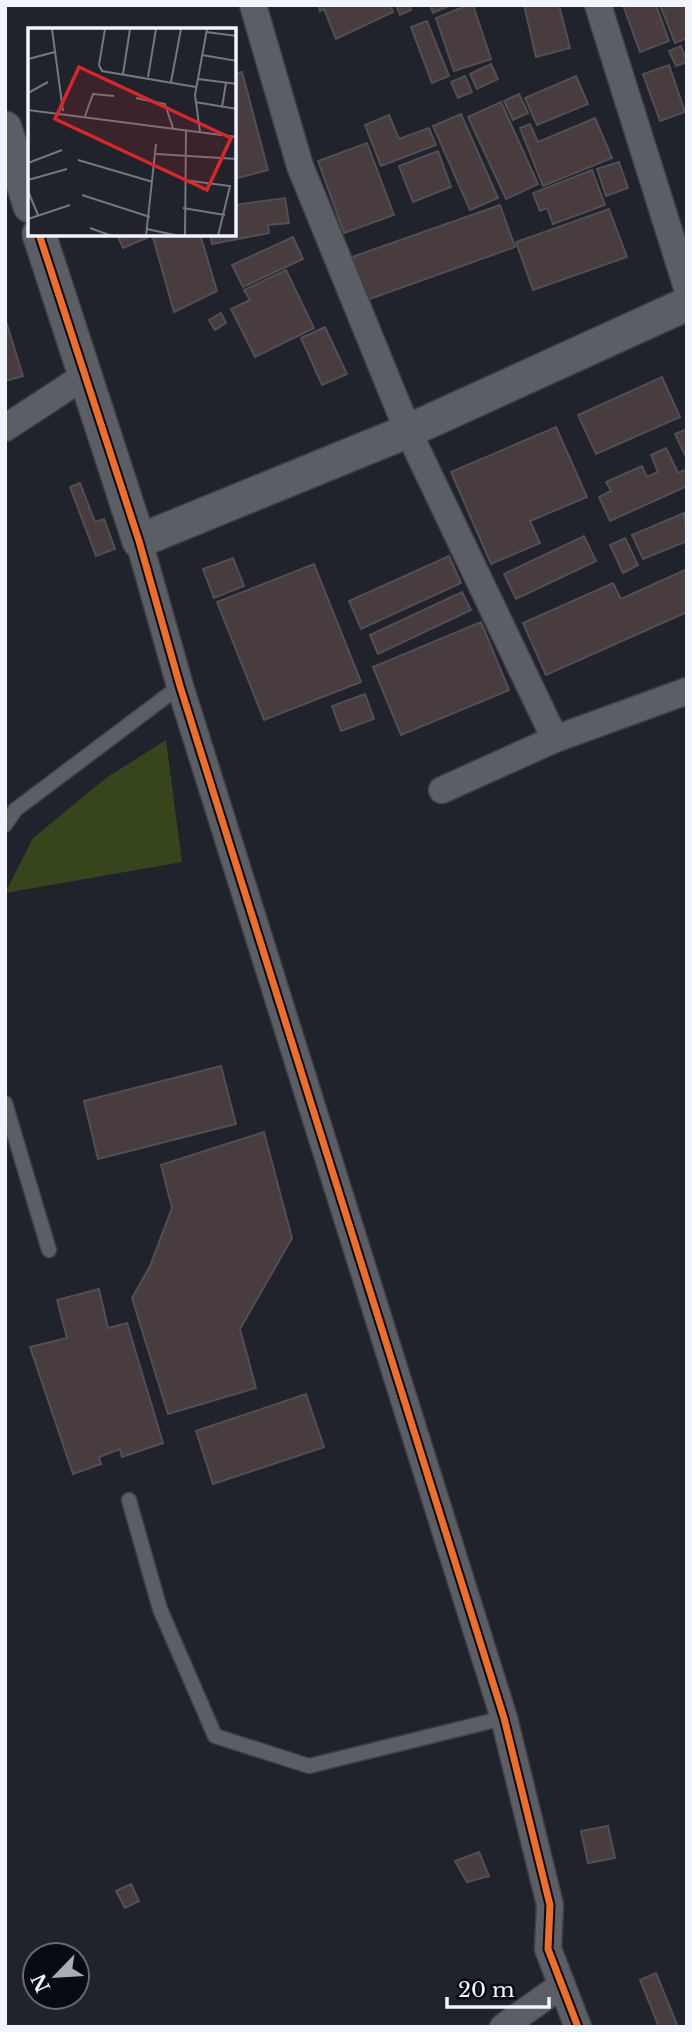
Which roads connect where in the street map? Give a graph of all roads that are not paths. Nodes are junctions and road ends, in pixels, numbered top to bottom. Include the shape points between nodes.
1 (253, 5) edge
2 (598, 5) edge
3 (5, 128) edge
4 (28, 200) edge
5 (40, 236) edge
6 (687, 288) edge
7 (687, 304) edge
8 (83, 377) junction
9 (5, 428) edge
10 (408, 431) junction
11 (139, 541) junction
12 (180, 686) junction
13 (687, 691) edge
14 (555, 739) junction
15 (442, 790) dead end
16 (5, 825) edge
17 (5, 1103) edge
18 (49, 1250) dead end
19 (129, 1500) dead end
20 (504, 1718) junction
21 (562, 1985) junction
22 (503, 2027) edge
23 (578, 2027) edge

1 - 10 street via 300,166
2 - 6 street
3 - 4 street
5 - 8 street
7 - 10 street
8 - 9 street
8 - 11 street
10 - 11 street
10 - 14 street
11 - 12 street
12 - 16 lane via 15,810
12 - 20 street
13 - 14 street
14 - 15 street
17 - 18 lane
19 - 20 lane via 160,1609 215,1736 309,1766
20 - 21 street via 550,1905 548,1949
21 - 22 street
21 - 23 street

